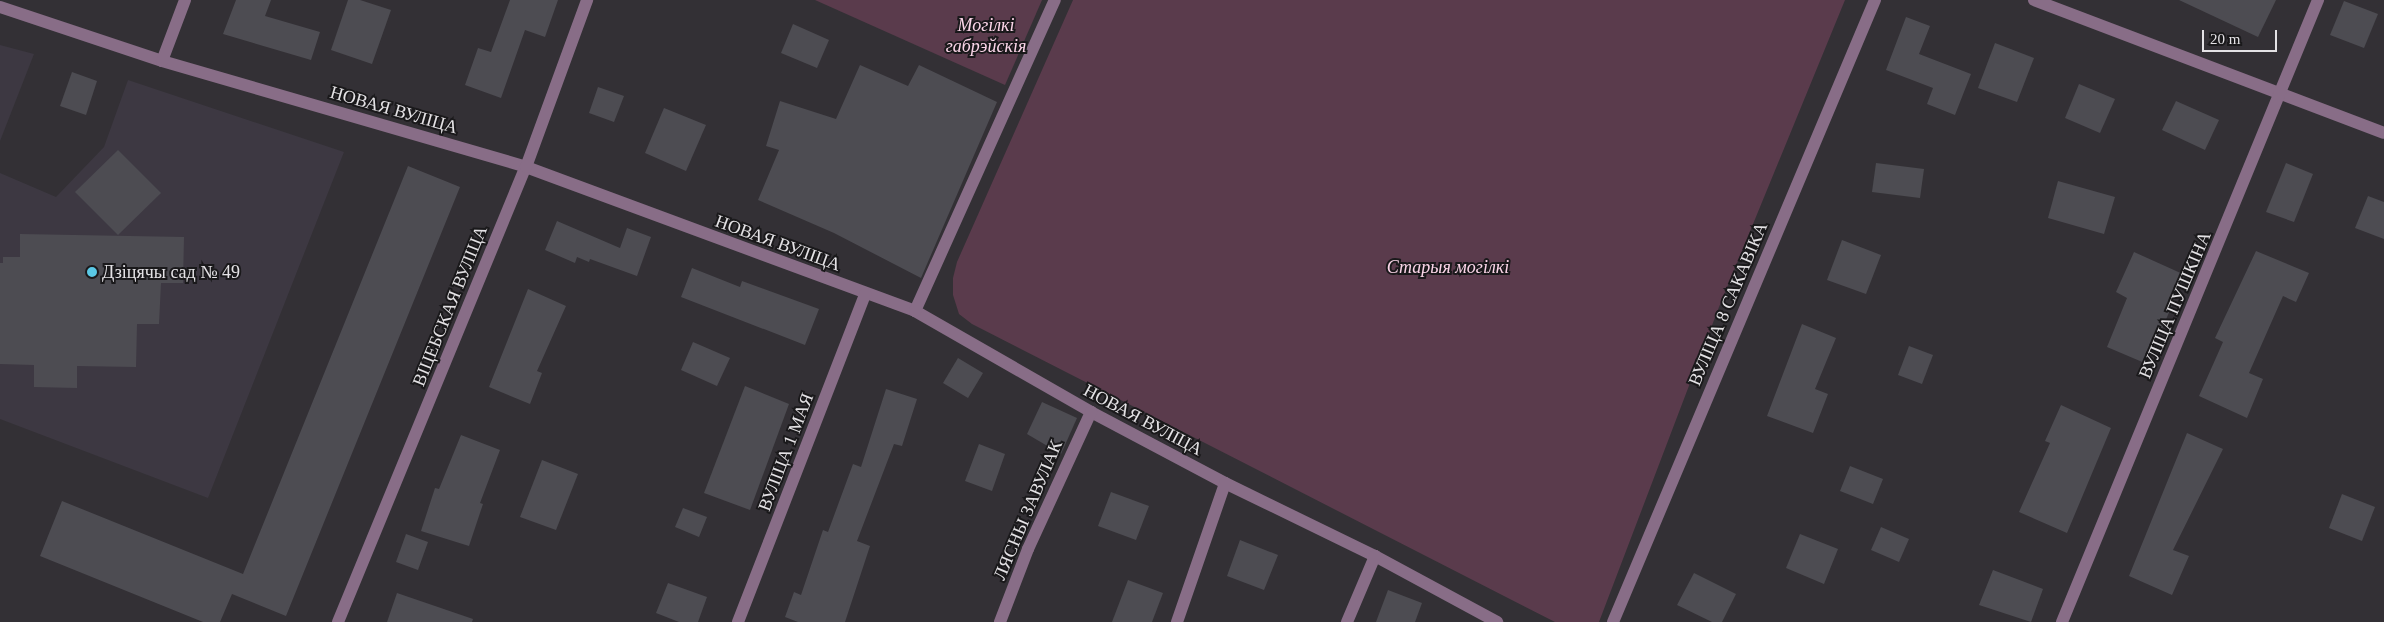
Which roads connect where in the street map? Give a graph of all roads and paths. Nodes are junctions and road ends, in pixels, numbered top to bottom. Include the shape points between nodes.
1 (185, 0) edge
2 (586, 0) edge
3 (1055, 0) edge
4 (1875, 0) edge
5 (2034, 0) edge
6 (2318, 0) edge
7 (0, 7) edge
8 (162, 61) junction
9 (2282, 94) junction
10 (2384, 133) edge
11 (526, 167) junction
12 (865, 294) junction
13 (915, 311) junction
14 (1090, 412) junction
15 (1225, 484) junction
16 (1375, 556) junction
17 (338, 622) edge
18 (738, 622) edge
19 (1000, 622) edge
20 (1177, 622) edge
21 (1347, 622) edge
22 (1497, 622) edge
23 (1613, 622) edge
24 (2062, 622) edge

1 - 8 street
2 - 11 street, ВІЦЕБСКАЯ ВУЛІЦА
3 - 13 street
4 - 23 street, ВУЛІЦА 8 САКАВІКА
5 - 9 street
6 - 9 street, ВУЛІЦА ПУШКІНА
7 - 8 street, НОВАЯ ВУЛІЦА
8 - 11 street, НОВАЯ ВУЛІЦА
9 - 10 street
9 - 24 street, ВУЛІЦА ПУШКІНА
11 - 12 street, НОВАЯ ВУЛІЦА
11 - 17 street, ВІЦЕБСКАЯ ВУЛІЦА
12 - 13 street, НОВАЯ ВУЛІЦА
12 - 18 street, ВУЛІЦА 1 МАЯ
13 - 14 street, НОВАЯ ВУЛІЦА
14 - 15 street, НОВАЯ ВУЛІЦА
14 - 19 street, ЛЯСНЫ ЗАВУЛАК via 1028,549
15 - 16 street, НОВАЯ ВУЛІЦА
15 - 20 street
16 - 21 street
16 - 22 street, НОВАЯ ВУЛІЦА

